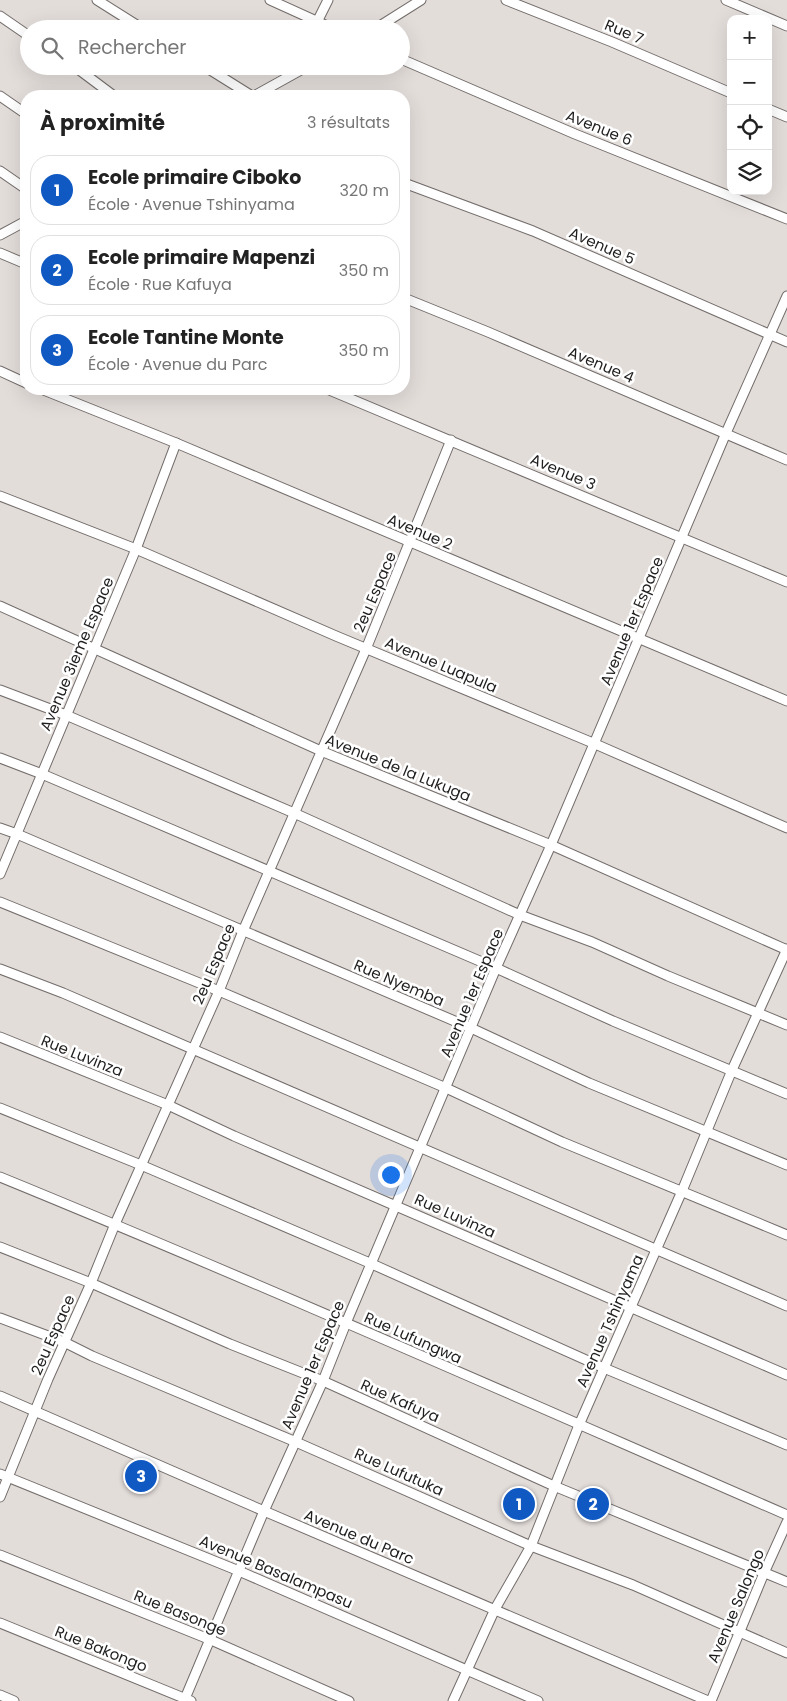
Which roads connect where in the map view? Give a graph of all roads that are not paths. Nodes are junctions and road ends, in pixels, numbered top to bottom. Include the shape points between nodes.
1 (97, 0) edge
2 (270, 0) edge
3 (328, 0) edge
4 (420, 0) edge
5 (506, 0) edge
6 (726, 0) edge
7 (0, 16) edge
8 (129, 20) edge
9 (313, 20) edge
10 (318, 20) edge
11 (389, 20) edge
12 (787, 26) edge
13 (20, 30) edge
14 (410, 63) edge
15 (86, 75) edge
16 (219, 75) edge
17 (292, 75) edge
18 (106, 90) edge
19 (243, 90) edge
20 (264, 90) edge
21 (727, 91) edge
22 (0, 96) edge
23 (20, 110) edge
24 (772, 111) edge
25 (787, 117) edge
26 (0, 171) edge
27 (20, 185) edge
28 (410, 186) edge
29 (787, 219) edge
30 (20, 224) edge
31 (0, 235) edge
32 (0, 253) edge
33 (20, 261) edge
34 (787, 296) edge
35 (410, 300) edge
36 (771, 335) junction
37 (787, 342) edge
38 (0, 371) edge
39 (20, 380) edge
40 (56, 395) edge
41 (342, 395) edge
42 (726, 433) junction
43 (451, 440) junction
44 (176, 443) junction
45 (787, 460) edge
46 (0, 496) edge
47 (682, 537) junction
48 (410, 542) junction
49 (136, 549) junction
50 (787, 582) edge
51 (0, 606) edge
52 (639, 639) junction
53 (95, 649) junction
54 (366, 649) junction
55 (0, 690) edge
56 (787, 702) edge
57 (66, 715) junction
58 (593, 743) junction
59 (321, 751) junction
60 (0, 758) edge
61 (42, 774) junction
62 (294, 813) junction
63 (0, 828) edge
64 (787, 828) edge
65 (17, 834) junction
66 (551, 845) junction
67 (269, 872) junction
68 (0, 874) edge
69 (0, 902) edge
70 (520, 915) junction
71 (243, 932) junction
72 (787, 950) edge
73 (496, 968) junction
74 (0, 969) edge
75 (219, 991) junction
76 (758, 1013) junction
77 (787, 1025) edge
78 (471, 1028) junction
79 (0, 1037) edge
80 (193, 1049) junction
81 (732, 1070) junction
82 (446, 1088) junction
83 (787, 1094) edge
84 (168, 1105) junction
85 (0, 1108) edge
86 (706, 1130) junction
87 (421, 1146) junction
88 (141, 1165) junction
89 (787, 1165) edge
90 (0, 1177) edge
91 (682, 1191) junction
92 (396, 1205) junction
93 (115, 1224) junction
94 (787, 1235) edge
95 (0, 1247) edge
96 (656, 1250) junction
97 (372, 1264) junction
98 (91, 1283) junction
99 (787, 1306) edge
100 (630, 1308) junction
101 (0, 1318) edge
102 (346, 1323) junction
103 (64, 1342) junction
104 (604, 1368) junction
105 (787, 1375) edge
106 (323, 1381) junction
107 (0, 1396) edge
108 (36, 1411) junction
109 (579, 1425) junction
110 (296, 1442) junction
111 (787, 1445) edge
112 (4, 1475) edge
113 (554, 1486) junction
114 (0, 1497) edge
115 (264, 1511) junction
116 (787, 1515) edge
117 (787, 1522) edge
118 (531, 1546) junction
119 (0, 1555) edge
120 (239, 1570) junction
121 (764, 1573) junction
122 (787, 1582) edge
123 (495, 1609) junction
124 (0, 1623) edge
125 (740, 1633) junction
126 (211, 1640) junction
127 (787, 1653) edge
128 (466, 1670) junction
129 (0, 1695) edge
130 (187, 1700) edge
131 (14, 1701) edge
132 (349, 1701) edge
133 (453, 1701) edge
134 (538, 1701) edge
135 (710, 1701) edge

1 - 8 street
2 - 9 street
3 - 10 street
4 - 11 street
5 - 21 street, Rue 7
6 - 12 street
7 - 13 street
14 - 29 street, Avenue 6
15 - 18 street
16 - 19 street
17 - 20 street
22 - 23 street
24 - 25 street
26 - 27 street
28 - 36 street, Avenue 5 via 533,231
30 - 31 street
32 - 33 street
34 - 36 street, Avenue 1er Espace
35 - 42 street, Avenue 4
36 - 37 street, Avenue 5
36 - 42 street, Avenue 1er Espace
38 - 39 street
40 - 44 street, Avenue 2
41 - 43 street, Avenue 3
42 - 45 street, Avenue 4
42 - 47 street, Avenue 1er Espace
43 - 47 street, Avenue 3
43 - 48 street, 2eu Espace
44 - 48 street, Avenue 2
44 - 49 street, Avenue 3ieme Espace
46 - 49 street, Avenue Luapula
47 - 50 street, Avenue 3
47 - 52 street, Avenue 1er Espace
48 - 52 street, Avenue 2
48 - 54 street, 2eu Espace
49 - 53 street, Avenue 3ieme Espace
49 - 54 street, Avenue Luapula
51 - 53 street, Avenue de la Lukuga
52 - 56 street, Avenue 2
52 - 58 street, Avenue 1er Espace
53 - 57 street, Avenue 3ieme Espace
53 - 59 street, Avenue de la Lukuga
54 - 58 street, Avenue Luapula
54 - 59 street, 2eu Espace
55 - 57 street
57 - 61 street, Avenue 3ieme Espace
57 - 62 street
58 - 64 street, Avenue Luapula
58 - 66 street, Avenue 1er Espace
59 - 62 street, 2eu Espace
59 - 66 street, Avenue de la Lukuga
60 - 61 street
61 - 65 street, Avenue 3ieme Espace
61 - 67 street
62 - 67 street, 2eu Espace
62 - 70 street
63 - 65 street, Rue Nyemba
65 - 68 street, Avenue 3ieme Espace
65 - 71 street, Rue Nyemba
66 - 70 street, Avenue 1er Espace
66 - 72 street, Avenue de la Lukuga
67 - 71 street, 2eu Espace
67 - 73 street
69 - 75 street
70 - 73 street, Avenue 1er Espace
70 - 76 street
71 - 75 street, 2eu Espace
71 - 78 street, Rue Nyemba
72 - 76 street, Avenue Tshinyama
73 - 78 street, Avenue 1er Espace
73 - 81 street
74 - 80 street
75 - 80 street, 2eu Espace
75 - 82 street
76 - 77 street
76 - 81 street, Avenue Tshinyama
78 - 82 street, Avenue 1er Espace
78 - 86 street, Rue Nyemba via 589,1083
79 - 84 street, Rue Luvinza
80 - 84 street, 2eu Espace
80 - 87 street
81 - 83 street
81 - 86 street, Avenue Tshinyama
82 - 87 street, Avenue 1er Espace
82 - 91 street via 562,1142
84 - 88 street, 2eu Espace
84 - 92 street, Rue Luvinza
85 - 88 street
86 - 89 street, Rue Nyemba
86 - 91 street, Avenue Tshinyama
87 - 92 street, Avenue 1er Espace
87 - 96 street
88 - 93 street, 2eu Espace
88 - 97 street
90 - 93 street, Rue Lufungwa
91 - 94 street
91 - 96 street, Avenue Tshinyama
92 - 97 street, Avenue 1er Espace
92 - 100 street, Rue Luvinza
93 - 98 street, 2eu Espace
93 - 102 street, Rue Lufungwa
95 - 98 street, Rue Kafuya
96 - 99 street
96 - 100 street, Avenue Tshinyama
97 - 102 street, Avenue 1er Espace
97 - 104 street
98 - 103 street, 2eu Espace
98 - 106 street, Rue Kafuya
100 - 104 street, Avenue Tshinyama
100 - 105 street, Rue Luvinza
101 - 103 street, Rue Lufutuka
102 - 106 street, Avenue 1er Espace
102 - 109 street, Rue Lufungwa
103 - 108 street, 2eu Espace
103 - 110 street, Rue Lufutuka
104 - 109 street, Avenue Tshinyama
104 - 111 street
106 - 110 street, Avenue 1er Espace
106 - 113 street, Rue Kafuya
107 - 108 street, Avenue du Parc
108 - 112 street, 2eu Espace
108 - 115 street, Avenue du Parc
109 - 113 street, Avenue Tshinyama
109 - 116 street, Rue Lufungwa
110 - 115 street, Avenue 1er Espace
110 - 118 street, Rue Lufutuka
112 - 114 street, 2eu Espace
112 - 120 street, Avenue Basalampasu
113 - 118 street, Avenue Tshinyama
113 - 121 street, Rue Kafuya
115 - 120 street, Avenue 1er Espace
115 - 123 street, Avenue du Parc
117 - 121 street, Avenue Salongo
118 - 123 street, Avenue Tshinyama
118 - 125 street, Rue Lufutuka via 633,1585
119 - 126 street, Rue Basonge
120 - 126 street, Avenue 1er Espace
120 - 128 street, Avenue Basalampasu
121 - 122 street, Rue Kafuya
121 - 125 street, Avenue Salongo
123 - 128 street, Avenue Tshinyama
123 - 135 street, Avenue du Parc
124 - 130 street, Rue Bakongo
125 - 127 street, Rue Lufutuka
125 - 135 street, Avenue Salongo
126 - 130 street, Avenue 1er Espace
126 - 132 street, Rue Basonge
128 - 133 street, Avenue Tshinyama
128 - 134 street, Avenue Basalampasu
129 - 131 street

